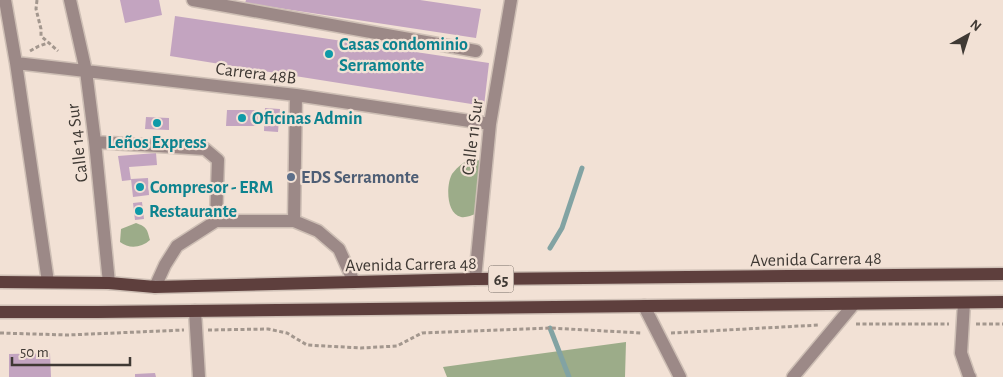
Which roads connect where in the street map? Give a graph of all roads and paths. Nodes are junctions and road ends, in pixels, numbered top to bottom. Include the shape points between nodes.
1 (5, 0) edge
2 (37, 0) edge
3 (70, 0) edge
4 (192, 0) edge
5 (511, 0) edge
6 (234, 4) edge
7 (48, 43) junction
8 (58, 51) dead end
9 (476, 51) dead end
10 (28, 53) dead end
11 (16, 63) junction
12 (86, 71) junction
13 (296, 95) junction
14 (490, 124) junction
15 (95, 142) junction
16 (216, 221) junction
17 (294, 221) junction
18 (1003, 274) edge
19 (475, 279) junction
20 (0, 282) edge
21 (48, 282) junction
22 (354, 282) junction
23 (110, 283) junction
24 (155, 288) junction
25 (1003, 302) edge
26 (964, 303) junction
27 (854, 304) junction
28 (644, 306) junction
29 (195, 311) junction
30 (0, 312) edge
31 (837, 324) junction
32 (963, 324) junction
33 (1003, 324) edge
34 (196, 330) junction
35 (0, 333) edge
36 (658, 334) junction
37 (199, 377) edge
38 (680, 377) edge
39 (793, 377) edge
40 (970, 377) edge

1 - 11 street
2 - 7 path via 40,36
3 - 12 street, Calle 14 Sur
4 - 6 street
5 - 14 street, Calle 11 Sur
6 - 9 street
7 - 8 path
7 - 10 path
11 - 12 street, Carrera 48B
11 - 21 street
12 - 13 street, Carrera 48B
12 - 15 street, Calle 14 Sur
13 - 14 street, Carrera 48B
13 - 17 street
14 - 19 street, Calle 11 Sur
15 - 16 street via 206,149 218,160
15 - 23 street, Calle 14 Sur
16 - 17 street
16 - 24 street via 177,246
17 - 22 street via 318,230 339,249
18 - 19 main road, Avenida Carrera 48 / 65
19 - 22 main road, Avenida Carrera 48 / 65
20 - 21 main road, Avenida Carrera 48 / 65
21 - 23 main road, Avenida Carrera 48 / 65
22 - 24 main road, Avenida Carrera 48 / 65
23 - 24 main road, Avenida Carrera 48 / 65
25 - 26 main road, 65
26 - 27 main road, 65
26 - 32 street
27 - 28 main road, 65
27 - 31 street
28 - 29 main road, 65
28 - 36 street
29 - 30 main road, 65
29 - 34 street
31 - 32 path
31 - 36 path
31 - 39 street
32 - 33 path
32 - 40 street via 961,353
34 - 35 path via 68,335
34 - 36 path via 268,329 287,333 307,345 361,348 397,346 422,333 550,328
34 - 37 street
36 - 38 street

